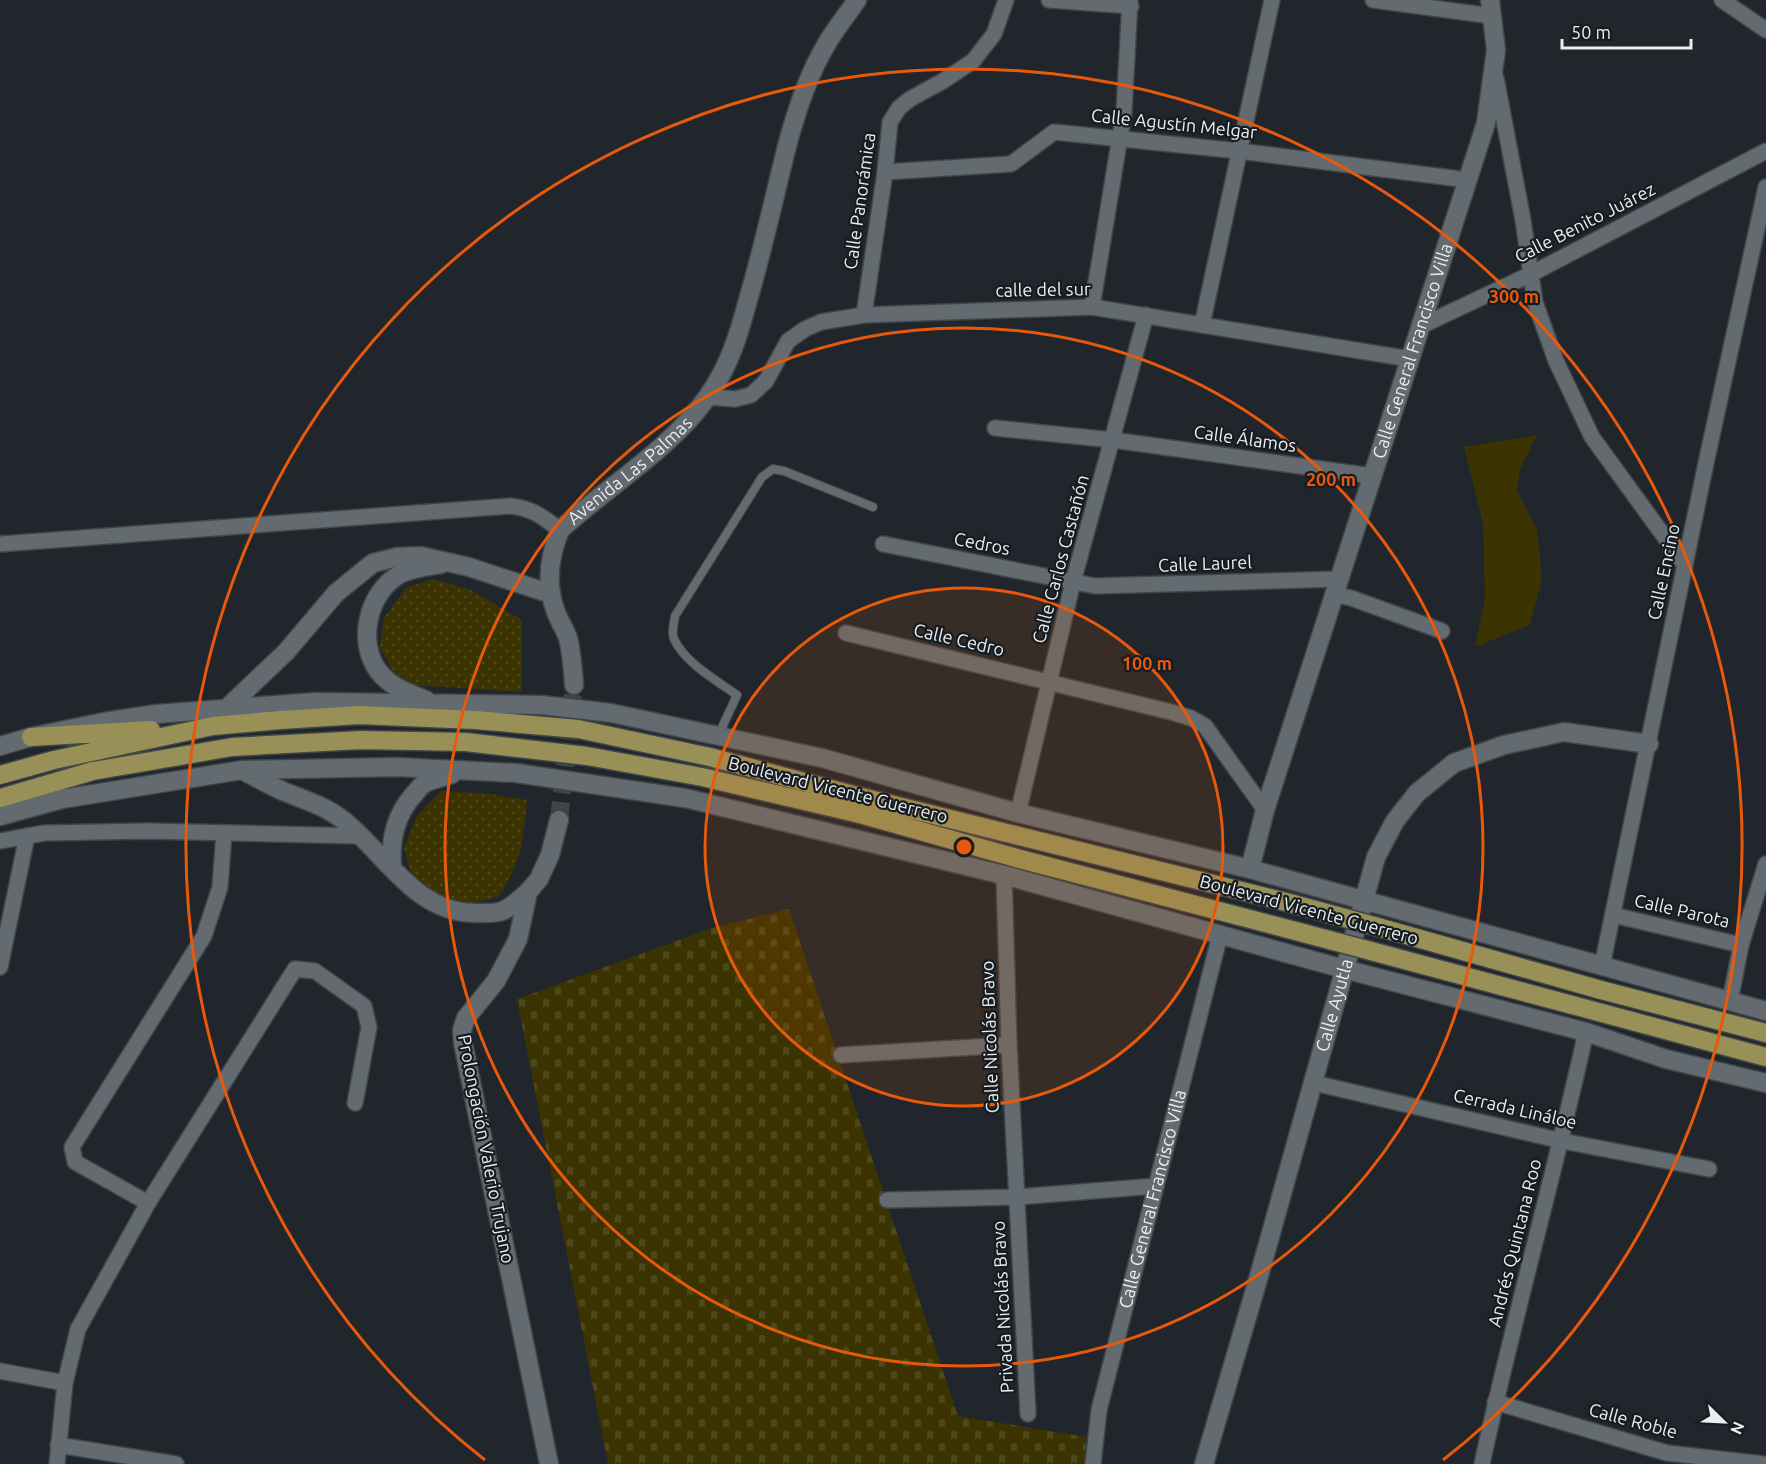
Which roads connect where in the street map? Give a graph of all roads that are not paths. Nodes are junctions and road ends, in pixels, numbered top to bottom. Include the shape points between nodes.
1 (857, 0) edge
2 (1006, 0) edge
3 (1049, 0) edge
4 (1272, 0) edge
5 (1373, 0) edge
6 (1722, 0) edge
7 (1130, 3) edge
8 (1491, 8) edge
9 (1766, 30) edge
10 (1494, 66) junction
11 (1120, 138) junction
12 (1239, 151) junction
13 (1766, 151) edge
14 (885, 172) junction
15 (1468, 180) junction
16 (1766, 187) edge
17 (1531, 274) junction
18 (1092, 307) junction
19 (864, 315) junction
20 (1146, 315) junction
21 (1202, 325) junction
22 (1420, 326) junction
23 (1410, 359) junction
24 (708, 397) junction
25 (995, 428) dead end
26 (1113, 440) junction
27 (1372, 476) junction
28 (873, 507) dead end
29 (560, 530) junction
30 (0, 544) edge
31 (883, 544) dead end
32 (449, 562) junction
33 (1685, 566) junction
34 (1072, 582) junction
35 (1337, 587) junction
36 (551, 594) junction
37 (1442, 631) dead end
38 (846, 633) dead end
39 (1049, 682) junction
40 (574, 685) tunnel mouth
41 (436, 704) junction
42 (227, 708) junction
43 (213, 726) junction
44 (719, 736) junction
45 (31, 737) junction
46 (1649, 744) junction
47 (0, 746) edge
48 (242, 770) junction
49 (464, 770) junction
50 (0, 775) edge
51 (0, 798) edge
52 (1265, 810) junction
53 (1018, 813) junction
54 (0, 816) edge
55 (559, 819) tunnel mouth
56 (224, 833) junction
57 (27, 836) junction
58 (359, 836) junction
59 (0, 841) edge
60 (1766, 864) edge
61 (392, 868) junction
62 (1250, 870) junction
63 (1004, 876) junction
64 (528, 892) junction
65 (1365, 900) junction
66 (1613, 915) junction
67 (1220, 935) junction
68 (1742, 945) junction
69 (1602, 966) junction
70 (0, 967) edge
71 (1344, 969) junction
72 (1730, 1002) junction
73 (1766, 1011) edge
74 (1586, 1032) junction
75 (1766, 1033) edge
76 (1009, 1045) junction
77 (841, 1055) dead end
78 (1766, 1057) edge
79 (1314, 1083) junction
80 (1766, 1083) edge
81 (355, 1103) dead end
82 (1562, 1141) junction
83 (1709, 1169) dead end
84 (1156, 1186) junction
85 (1017, 1197) junction
86 (887, 1200) dead end
87 (148, 1203) junction
88 (0, 1371) edge
89 (65, 1383) junction
90 (1495, 1402) junction
91 (1028, 1414) dead end
92 (58, 1445) junction
93 (57, 1464) edge
94 (176, 1464) edge
95 (549, 1464) edge
96 (1093, 1464) edge
97 (1204, 1464) edge
98 (1482, 1464) edge
99 (1764, 1464) edge

1 - 24 main road, Avenida Las Palmas via 826,44 810,76 735,345
2 - 14 street, Calle Panorámica via 994,34 973,61 899,108 890,122
3 - 7 street
4 - 12 street
5 - 8 street
6 - 9 street
7 - 11 street
8 - 10 main road, Calle General Francisco Villa
10 - 15 main road, Calle General Francisco Villa via 1486,123
10 - 17 street
11 - 12 street, Calle Agustín Melgar
11 - 14 street, Calle Agustín Melgar via 1054,132 1011,164
11 - 18 street
12 - 15 street, Calle Agustín Melgar
12 - 21 street
13 - 17 street, Calle Benito Juárez
14 - 19 street, Calle Panorámica
15 - 22 main road, Calle General Francisco Villa
16 - 33 street, Calle Encino
17 - 22 street, Calle Benito Juárez
17 - 33 street via 1535,302 1556,361 1592,436
18 - 19 street, calle del sur
18 - 20 street, calle del sur
19 - 24 street, calle del sur via 805,328 789,341 766,381 751,395 735,399
20 - 21 street, calle del sur
20 - 26 street, Calle Carlos Castañón
21 - 23 street, calle del sur
22 - 23 main road, Calle General Francisco Villa
23 - 27 main road, Calle General Francisco Villa
24 - 29 main road, Avenida Las Palmas via 687,422
25 - 26 street, Calle Álamos
26 - 27 street, Calle Álamos
26 - 34 street, Calle Carlos Castañón
27 - 35 main road, Calle General Francisco Villa
28 - 44 lane via 784,471 773,469 762,477 675,616 672,637 682,651 737,695
29 - 30 street via 536,512 510,506
29 - 36 main road, Avenida Las Palmas via 549,574
31 - 34 street, Cedros
32 - 36 main road
32 - 41 main road via 400,574 374,602 367,624 372,658 379,672 396,688
32 - 42 main road via 421,556 373,563 336,593 286,652
33 - 46 street, Calle Encino
34 - 35 street, Calle Laurel via 1095,586
34 - 39 street, Calle Carlos Castañón
35 - 37 street, Calle Laurel via 1351,598
35 - 52 main road, Calle General Francisco Villa
36 - 40 main road, Avenida Las Palmas via 567,635
38 - 39 street, Calle Cedro
39 - 52 street, Calle Cedro via 1171,712 1205,726
39 - 53 street, Calle Carlos Castañón
41 - 42 main road, Boulevard Vicente Guerrero via 316,702
41 - 44 main road, Boulevard Vicente Guerrero via 542,705 611,713
42 - 45 main road, Boulevard Vicente Guerrero via 156,714
43 - 45 highway
43 - 50 highway, Boulevard Vicente Guerrero
43 - 75 highway, Boulevard Vicente Guerrero, bridge via 359,715 578,729 710,757 1290,903
44 - 53 main road, Boulevard Vicente Guerrero via 822,758
45 - 47 main road, Boulevard Vicente Guerrero
46 - 65 main road, Calle Ayutla via 1564,732 1504,744 1454,763 1417,793 1395,821 1376,857
46 - 66 street, Calle Encino
48 - 49 main road
48 - 54 main road via 62,799
48 - 58 main road via 284,792 314,802 343,820
49 - 61 main road via 424,783 410,798 394,828
49 - 63 main road via 516,773 685,798
51 - 78 highway, Boulevard Vicente Guerrero, bridge via 93,771 232,747 361,740 466,742 587,756 702,777 860,814
52 - 62 main road, Calle General Francisco Villa
53 - 62 main road, Boulevard Vicente Guerrero
55 - 64 main road, Prolongación Valerio Trujano via 550,855
56 - 57 street via 148,831
56 - 58 street
56 - 87 street via 220,887 204,936 72,1147 75,1162
57 - 59 street
57 - 70 street
58 - 61 main road
60 - 68 street
61 - 64 main road via 425,899 464,913 503,911
62 - 65 main road, Boulevard Vicente Guerrero
63 - 67 main road
63 - 76 street, Calle Nicolás Bravo
64 - 95 main road, Prolongación Valerio Trujano via 518,939 496,981 462,1029
65 - 69 main road, Boulevard Vicente Guerrero
65 - 71 main road, Calle Ayutla
66 - 68 street, Calle Parota
66 - 69 street, Calle Encino
67 - 71 main road
67 - 84 street, Calle General Francisco Villa
68 - 72 street
69 - 72 main road, Boulevard Vicente Guerrero
71 - 74 main road
71 - 79 main road, Calle Ayutla
72 - 73 main road, Boulevard Vicente Guerrero
74 - 80 main road via 1666,1059
74 - 82 street, Andrés Quintana Roo
76 - 77 street
76 - 85 street, Calle Nicolás Bravo
79 - 82 street, Cerrada Lináloe
79 - 97 main road, Calle Ayutla
81 - 87 street via 369,1027 364,1006 315,971 295,969
82 - 83 street, Cerrada Lináloe
82 - 90 street, Andrés Quintana Roo
84 - 85 street
84 - 96 street, Calle General Francisco Villa via 1099,1410
85 - 86 street
85 - 91 street, Privada Nicolás Bravo
87 - 89 street via 78,1329
88 - 89 street
89 - 92 street
90 - 98 street, Andrés Quintana Roo
90 - 99 street, Calle Roble via 1667,1453
92 - 93 street
92 - 94 street

